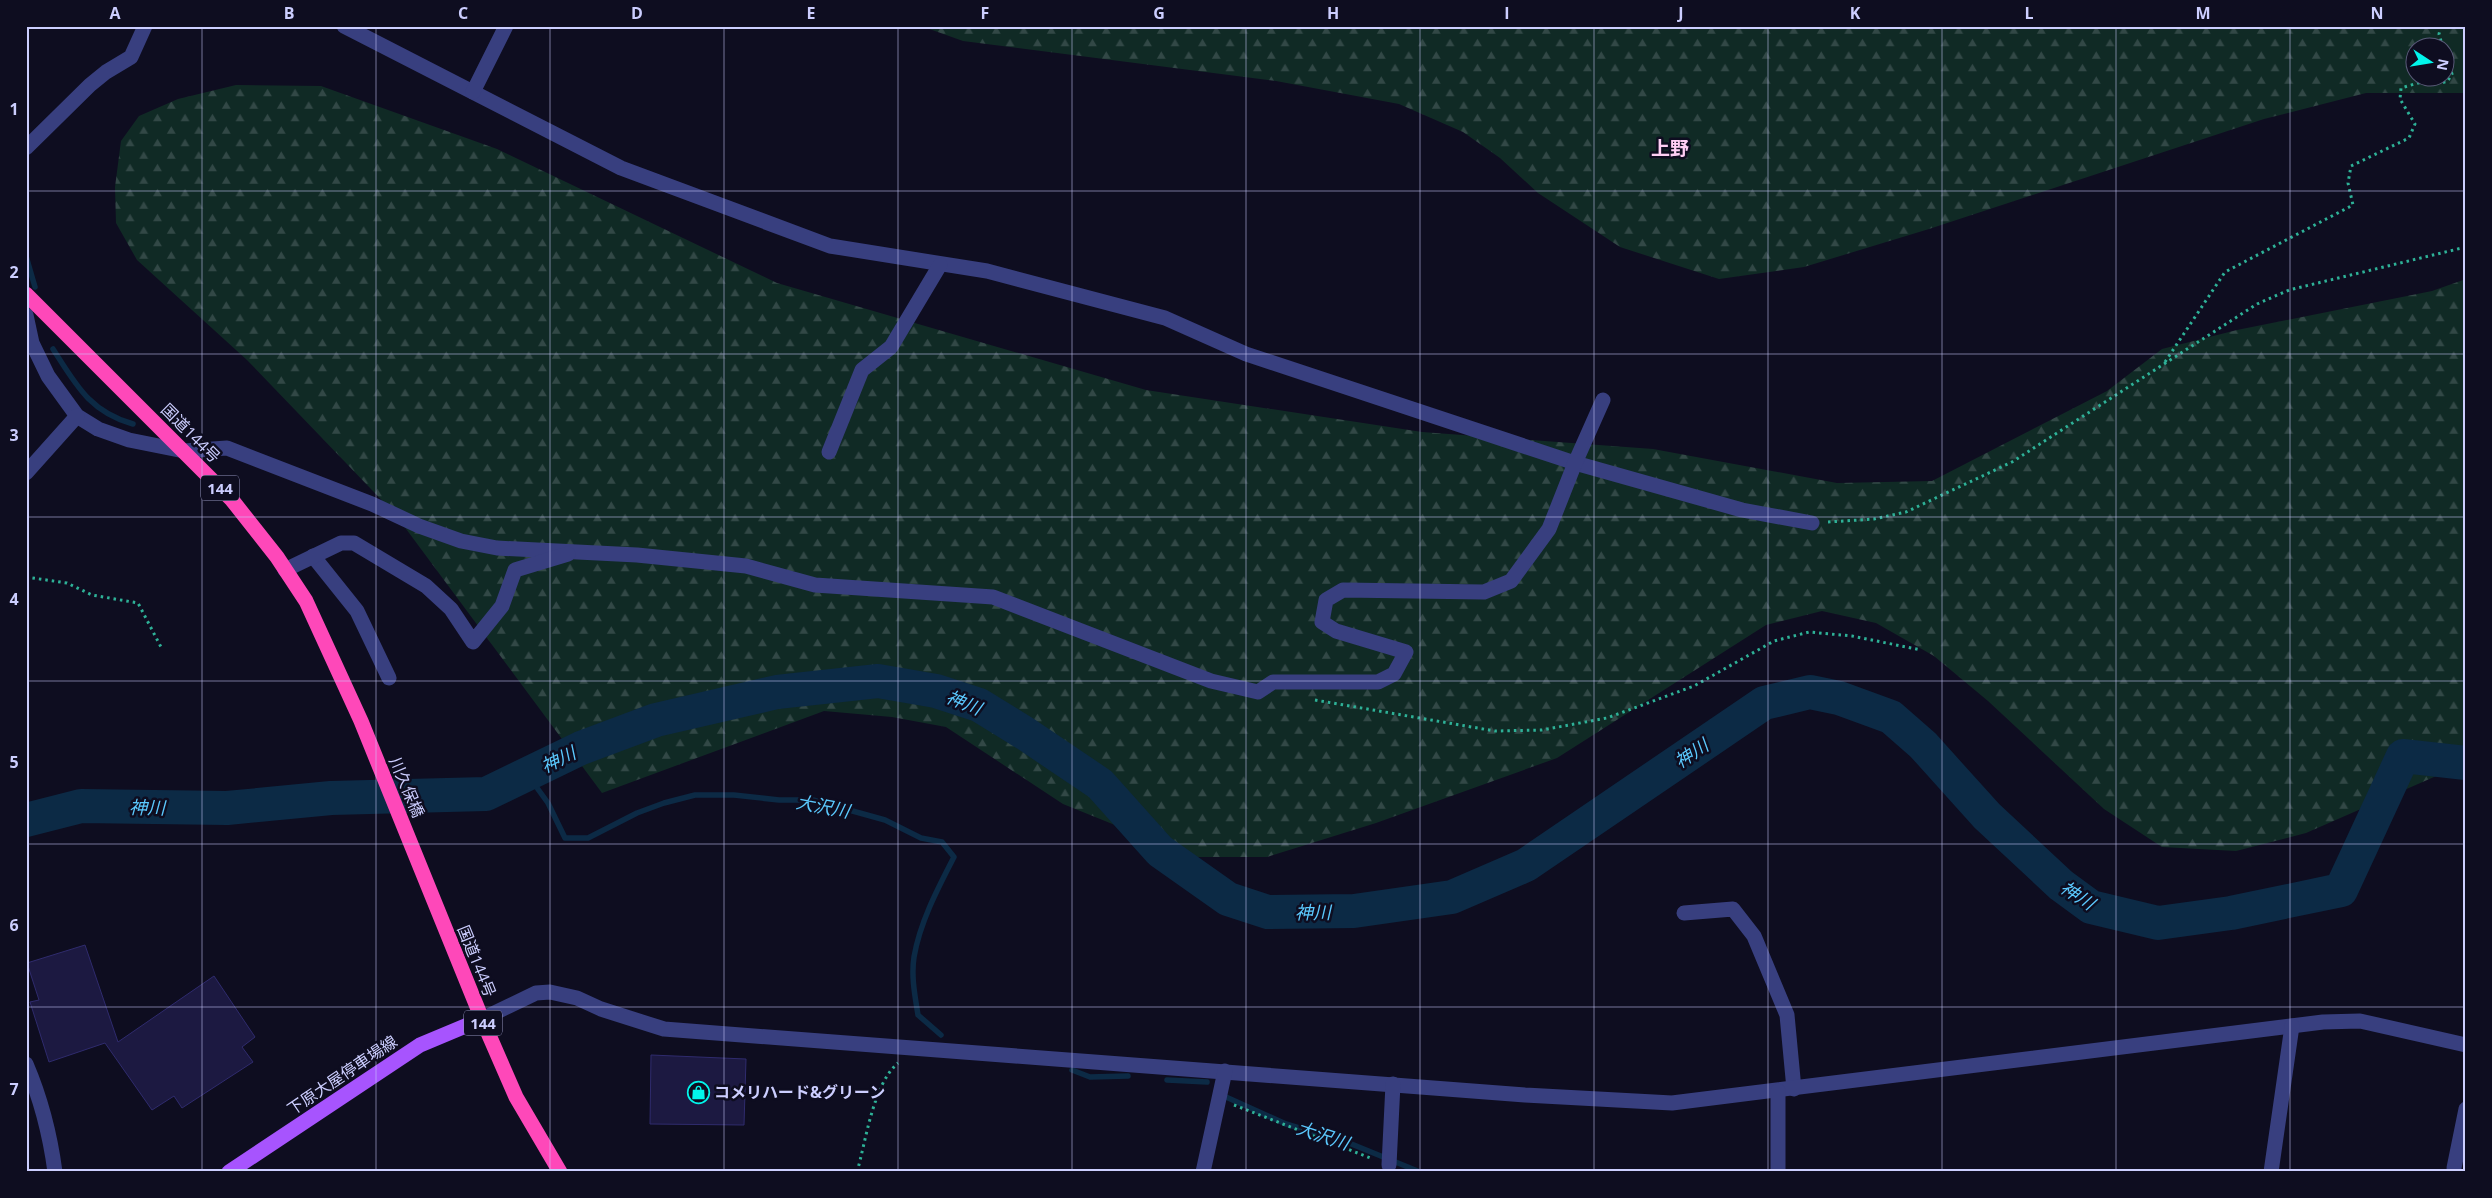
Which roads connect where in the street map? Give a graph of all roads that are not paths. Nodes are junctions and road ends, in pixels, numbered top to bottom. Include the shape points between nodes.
1 (145, 26) edge
2 (344, 26) edge
3 (506, 26) edge
4 (473, 92) junction
5 (26, 148) edge
6 (940, 265) junction
7 (26, 294) edge
8 (26, 315) edge
9 (1603, 400) dead end
10 (77, 416) junction
11 (184, 451) junction
12 (829, 452) dead end
13 (1575, 463) junction
14 (26, 473) edge
15 (1812, 522) road end
16 (578, 551) junction
17 (313, 556) junction
18 (285, 570) junction
19 (390, 678) dead end
20 (361, 721) joint
21 (421, 866) joint
22 (1684, 913) dead end
23 (482, 1019) junction
24 (2292, 1026) junction
25 (2466, 1046) edge
26 (26, 1064) edge
27 (1225, 1071) junction
28 (1393, 1084) junction
29 (1794, 1089) junction
30 (1778, 1091) junction
31 (2466, 1109) edge
32 (1389, 1160) road end
33 (2454, 1168) dead end
34 (55, 1172) edge
35 (229, 1172) edge
36 (560, 1172) edge
37 (1204, 1172) edge
38 (1778, 1172) edge
39 (2271, 1172) edge

1 - 5 street via 131,57 90,85
2 - 4 street
3 - 4 street
4 - 6 street via 621,168 754,219 830,246
6 - 12 street via 891,347 862,370
6 - 13 street via 987,271 1165,318 1246,354
7 - 11 highway, 国道144号 / 144
8 - 10 street via 32,343 48,376
9 - 13 street
10 - 11 street via 98,429 128,440
10 - 14 street
11 - 16 street via 227,448 460,541 497,548
11 - 18 highway, 国道144号 / 144 via 232,500
13 - 15 street via 1742,510
13 - 16 street via 1550,529 1511,581 1484,592 1344,590 1326,600 1322,622 1336,631 1406,652 1394,674 1378,682 1273,682 1258,692 1210,680 993,597 815,585 746,566
16 - 17 street via 515,570 502,606 473,642 451,609 426,586 354,542 341,543
17 - 18 street
17 - 19 street via 357,611
18 - 20 highway, 国道144号 / 144 via 306,601
20 - 21 highway, 川久保橋 / 144
21 - 23 highway, 国道144号 / 144
22 - 29 street via 1733,909 1754,936 1787,1015
23 - 27 street via 536,993 550,992 664,1029
23 - 35 main road, 下原大屋停車場線 via 420,1044
23 - 36 highway, 国道144号 / 144 via 516,1097
24 - 25 street via 2360,1021
24 - 29 street
24 - 39 street
26 - 34 street via 39,1095 51,1140
27 - 28 street
27 - 37 street
28 - 30 street via 1672,1103
28 - 32 street
29 - 30 street
30 - 38 street
31 - 33 street

